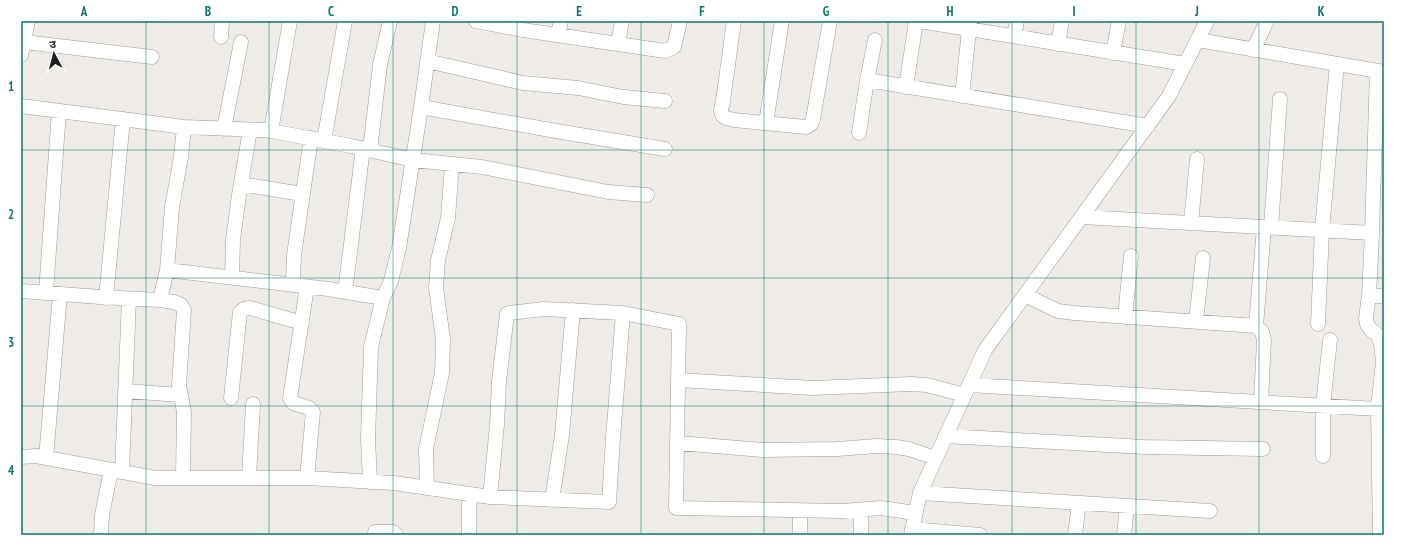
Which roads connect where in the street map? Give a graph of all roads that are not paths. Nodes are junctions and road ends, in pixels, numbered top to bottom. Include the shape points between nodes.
1 (28, 21) edge
2 (222, 21) edge
3 (290, 21) edge
4 (345, 21) edge
5 (390, 21) edge
6 (433, 21) edge
7 (476, 21) edge
8 (622, 21) edge
9 (680, 21) edge
10 (734, 21) edge
11 (782, 21) edge
12 (830, 21) edge
13 (916, 21) edge
14 (919, 21) edge
15 (1017, 21) edge
16 (1062, 21) edge
17 (1119, 21) edge
18 (1207, 21) edge
19 (1267, 21) edge
20 (499, 23) edge
21 (970, 25) edge
22 (560, 28) edge
23 (1014, 36) junction
24 (221, 37) dead end
25 (875, 40) dead end
26 (1198, 40) junction
27 (241, 42) dead end
28 (618, 44) junction
29 (1058, 44) junction
30 (22, 48) edge
31 (1253, 50) junction
32 (1113, 53) junction
33 (152, 57) dead end
34 (427, 61) junction
35 (1185, 64) junction
36 (1337, 64) junction
37 (1380, 72) edge
38 (867, 80) junction
39 (906, 87) junction
40 (962, 96) junction
41 (1280, 99) dead end
42 (665, 101) dead end
43 (21, 106) edge
44 (421, 107) junction
45 (59, 111) junction
46 (123, 119) junction
47 (766, 123) junction
48 (1148, 126) junction
49 (184, 127) junction
50 (224, 129) junction
51 (250, 130) junction
52 (271, 131) junction
53 (859, 133) dead end
54 (318, 140) junction
55 (367, 149) junction
56 (665, 149) dead end
57 (1197, 159) dead end
58 (413, 160) junction
59 (452, 164) junction
60 (241, 184) junction
61 (302, 194) junction
62 (647, 195) dead end
63 (1082, 217) junction
64 (1192, 223) junction
65 (1268, 227) junction
66 (1322, 230) junction
67 (1372, 233) junction
68 (1132, 256) dead end
69 (1203, 258) dead end
70 (167, 270) junction
71 (232, 277) junction
72 (293, 286) junction
73 (308, 287) junction
74 (21, 290) edge
75 (46, 292) junction
76 (345, 292) junction
77 (60, 294) junction
78 (1025, 295) junction
79 (1369, 296) junction
80 (1384, 296) edge
81 (106, 298) junction
82 (383, 298) junction
83 (129, 299) junction
84 (160, 300) junction
85 (573, 310) junction
86 (623, 313) junction
87 (1125, 317) junction
88 (1196, 321) junction
89 (302, 323) junction
90 (1318, 324) dead end
91 (1256, 326) junction
92 (1330, 340) dead end
93 (678, 380) junction
94 (967, 390) junction
95 (125, 391) junction
96 (180, 395) junction
97 (231, 398) dead end
98 (1260, 402) junction
99 (253, 404) dead end
100 (1323, 406) junction
101 (1378, 409) junction
102 (1381, 427) edge
103 (945, 436) junction
104 (678, 443) junction
105 (1263, 449) dead end
106 (1323, 456) dead end
107 (21, 457) edge
108 (46, 458) junction
109 (936, 458) junction
110 (116, 471) junction
111 (249, 477) junction
112 (183, 478) junction
113 (307, 478) junction
114 (370, 482) junction
115 (1382, 482) edge
116 (427, 488) junction
117 (920, 493) junction
118 (469, 494) junction
119 (490, 496) junction
120 (552, 500) junction
121 (1079, 503) junction
122 (1127, 506) junction
123 (861, 510) junction
124 (800, 511) junction
125 (1210, 511) dead end
126 (915, 513) junction
127 (375, 532) dead end
128 (911, 532) edge
129 (101, 535) edge
130 (396, 535) edge
131 (469, 535) edge
132 (800, 535) edge
133 (861, 535) edge
134 (980, 535) edge
135 (1075, 535) edge
136 (1124, 535) edge
137 (1380, 535) edge

1 - 30 street
2 - 24 street
3 - 52 street
4 - 54 street
5 - 55 street via 380,65
6 - 34 street
7 - 20 street
8 - 28 street
9 - 28 street via 674,47 669,50
10 - 47 street via 722,115 726,118
11 - 47 street
12 - 47 street via 811,124 806,127
13 - 39 street
14 - 21 street
15 - 23 street
16 - 29 street
17 - 32 street
18 - 26 street
19 - 31 street
20 - 22 street
21 - 23 street
21 - 40 street
22 - 28 street
23 - 29 street
25 - 38 street
26 - 31 street
26 - 35 street
27 - 50 street
29 - 32 street
30 - 33 street
31 - 36 street
32 - 35 street
34 - 42 street via 523,83
34 - 44 street
35 - 48 street via 1169,96
36 - 37 street
36 - 66 street
37 - 67 street
38 - 39 street
38 - 53 street
39 - 40 street
40 - 48 street
41 - 65 street
43 - 45 street
44 - 56 street
44 - 58 street
45 - 46 street
45 - 75 street
46 - 49 street
46 - 81 street
48 - 63 street
49 - 50 street
49 - 70 street via 172,207
50 - 51 street
51 - 52 street
51 - 60 street
52 - 54 street
54 - 55 street
54 - 61 street
55 - 58 street
55 - 76 street
57 - 64 street
58 - 59 street
58 - 82 street via 399,248 391,281
59 - 62 street via 482,167 608,192
59 - 116 street via 448,218 436,281 443,339 442,373 426,449
60 - 61 street
60 - 71 street via 233,240
61 - 72 street via 294,255
63 - 64 street
63 - 78 street
64 - 65 street
65 - 66 street
65 - 91 street
66 - 67 street
66 - 90 street
67 - 79 street
68 - 87 street
69 - 88 street
70 - 71 street
70 - 84 street
71 - 72 street
72 - 73 street
73 - 76 street
73 - 89 street
74 - 75 street
75 - 77 street
76 - 82 street
77 - 81 street
77 - 108 street
78 - 87 street via 1058,311
78 - 94 street via 985,350
79 - 80 street
79 - 101 street via 1367,324 1378,335 1383,362
81 - 83 street
82 - 114 street via 371,347 368,439
83 - 84 street
83 - 95 street
84 - 96 street via 174,302 181,305 184,310
85 - 86 street
85 - 119 street via 544,309 506,314
85 - 120 street via 562,435
86 - 93 street via 679,324
86 - 120 street via 609,502
87 - 88 street
88 - 91 street
89 - 97 street via 250,308 240,312
89 - 113 street via 290,398 292,403 309,408 313,412
91 - 98 street via 1262,332 1264,340
92 - 100 street
93 - 94 street via 812,388 911,384
93 - 104 street
94 - 98 street
94 - 103 street
95 - 96 street
95 - 110 street
96 - 112 street via 184,412
98 - 100 street
99 - 111 street
100 - 101 street
100 - 106 street
101 - 102 street
102 - 115 street
103 - 105 street via 1145,447
103 - 109 street
104 - 109 street via 763,450 896,447
104 - 124 street via 676,508
107 - 108 street
108 - 110 street
109 - 117 street
110 - 112 street via 155,478
110 - 129 street via 102,514
111 - 112 street
111 - 113 street
113 - 114 street
114 - 116 street
115 - 137 street
116 - 118 street
117 - 121 street
117 - 126 street
118 - 119 street
118 - 131 street
119 - 120 street
121 - 122 street
121 - 135 street
122 - 125 street
122 - 136 street
123 - 124 street
123 - 126 street via 881,508
123 - 133 street
124 - 132 street
126 - 128 street
127 - 130 street via 393,532
128 - 134 street

